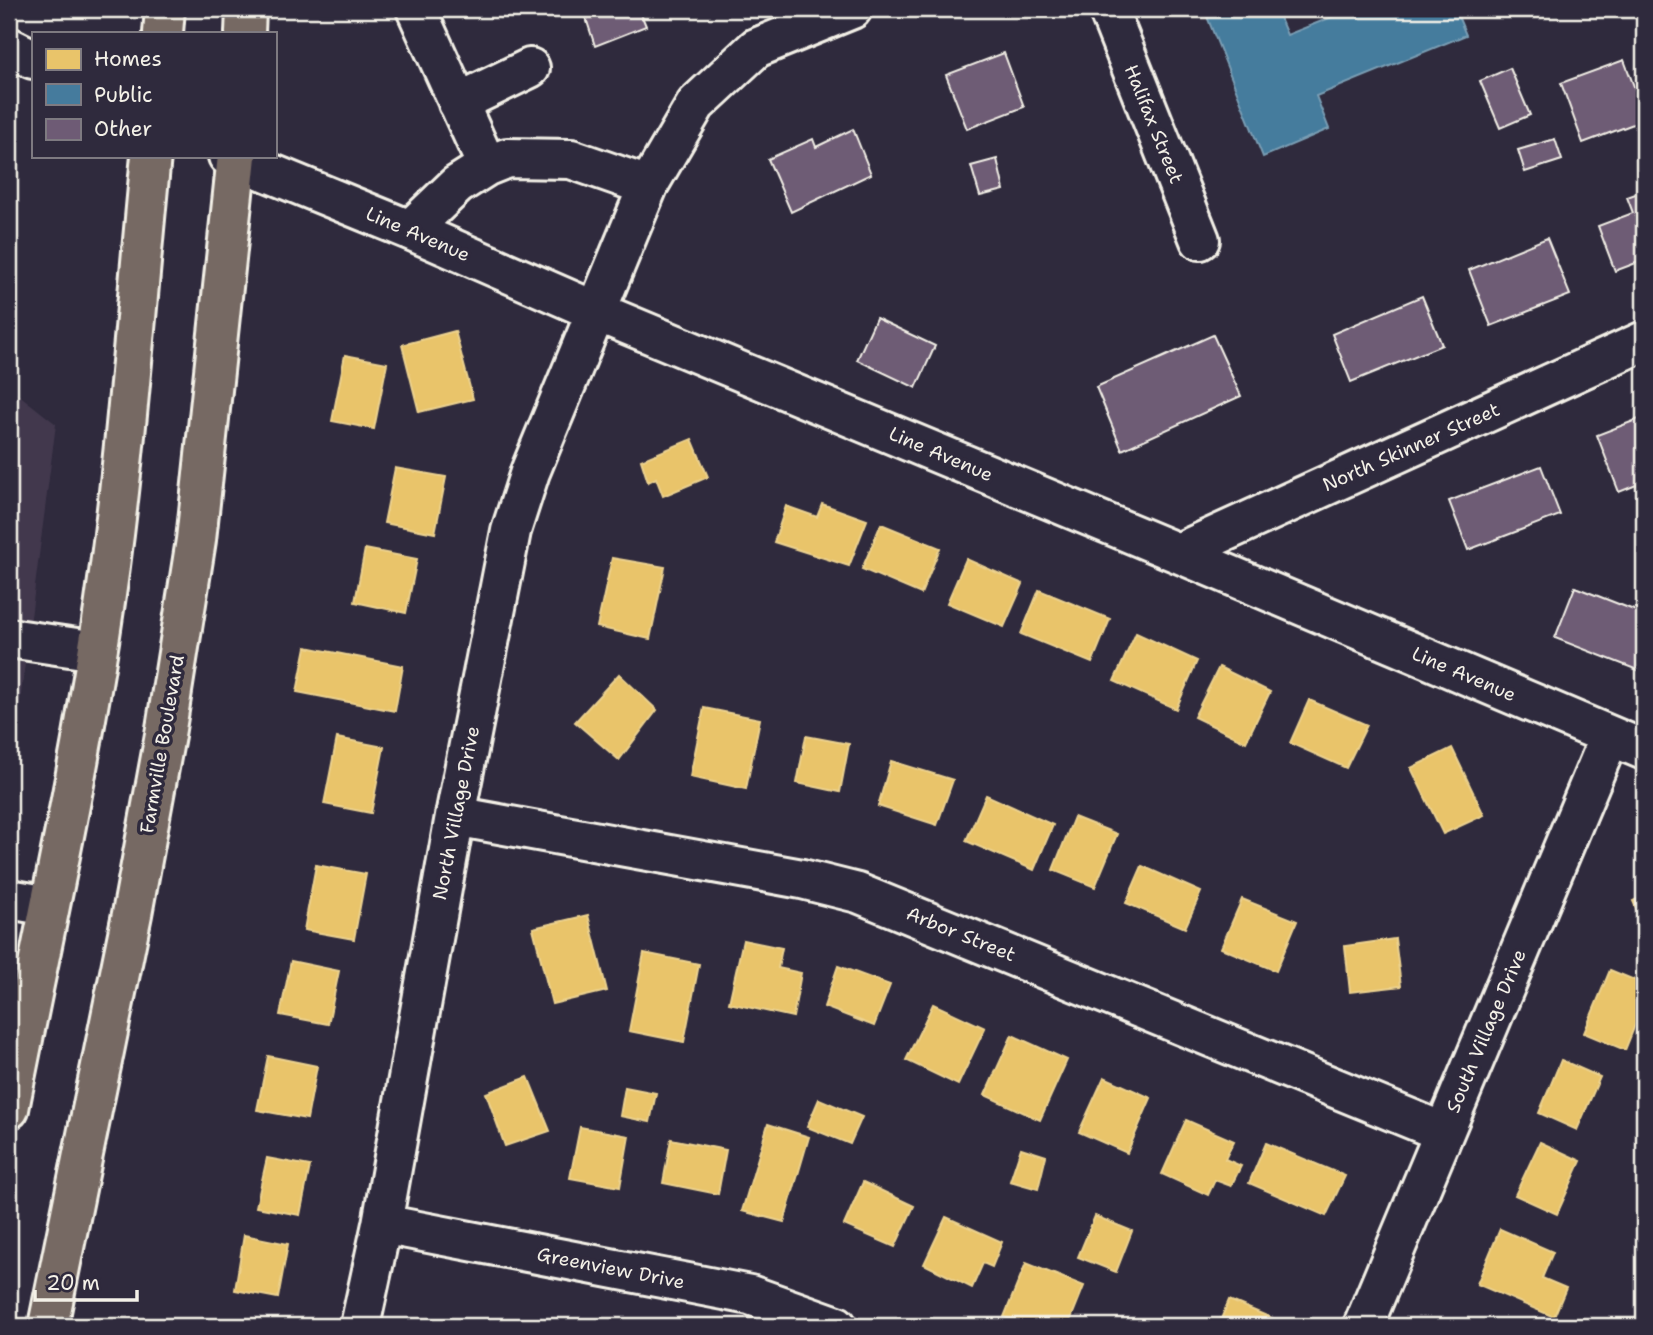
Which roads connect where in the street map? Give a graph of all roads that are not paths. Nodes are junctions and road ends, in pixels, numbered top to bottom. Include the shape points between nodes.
1 (165, 9) edge
2 (246, 9) edge
3 (416, 9) edge
4 (852, 9) edge
5 (1108, 9) edge
6 (163, 32) edge
7 (245, 32) edge
8 (9, 47) edge
9 (32, 58) edge
10 (530, 68) dead end
11 (458, 103) junction
12 (150, 158) edge
13 (234, 158) edge
14 (236, 158) edge
15 (486, 166) junction
16 (648, 186) junction
17 (410, 230) junction
18 (1200, 240) dead end
19 (595, 311) junction
20 (1644, 341) edge
21 (1178, 553) junction
22 (9, 638) edge
23 (97, 651) junction
24 (1610, 736) junction
25 (1644, 750) edge
26 (454, 816) junction
27 (9, 899) edge
28 (49, 906) junction
29 (9, 1109) edge
30 (1443, 1132) junction
31 (382, 1224) junction
32 (48, 1326) edge
33 (360, 1326) edge
34 (837, 1326) edge
35 (1363, 1326) edge

1 - 6 main road
2 - 7 main road
3 - 11 street
4 - 16 street, North Village Drive via 756,48 696,104
5 - 18 street, Halifax Street
8 - 9 street
10 - 11 street
11 - 15 street
12 - 23 main road via 119,483
13 - 32 main road, Farmville Boulevard via 196,540 129,927
14 - 17 street, Line Avenue
15 - 16 street via 507,158 571,159
15 - 17 street via 457,185
16 - 19 street, North Village Drive
17 - 19 street, Line Avenue
19 - 21 street, Line Avenue
19 - 26 street, North Village Drive via 511,531
20 - 21 street, North Skinner Street
21 - 24 street, Line Avenue
22 - 23 street
23 - 28 main road
24 - 25 street, Line Avenue
24 - 30 street, South Village Drive
26 - 30 street, Arbor Street via 858,893
26 - 31 street, North Village Drive
27 - 28 street
28 - 29 main road
30 - 35 street, South Village Drive
31 - 33 street, North Village Drive
31 - 34 street, Greenview Drive via 750,1295

